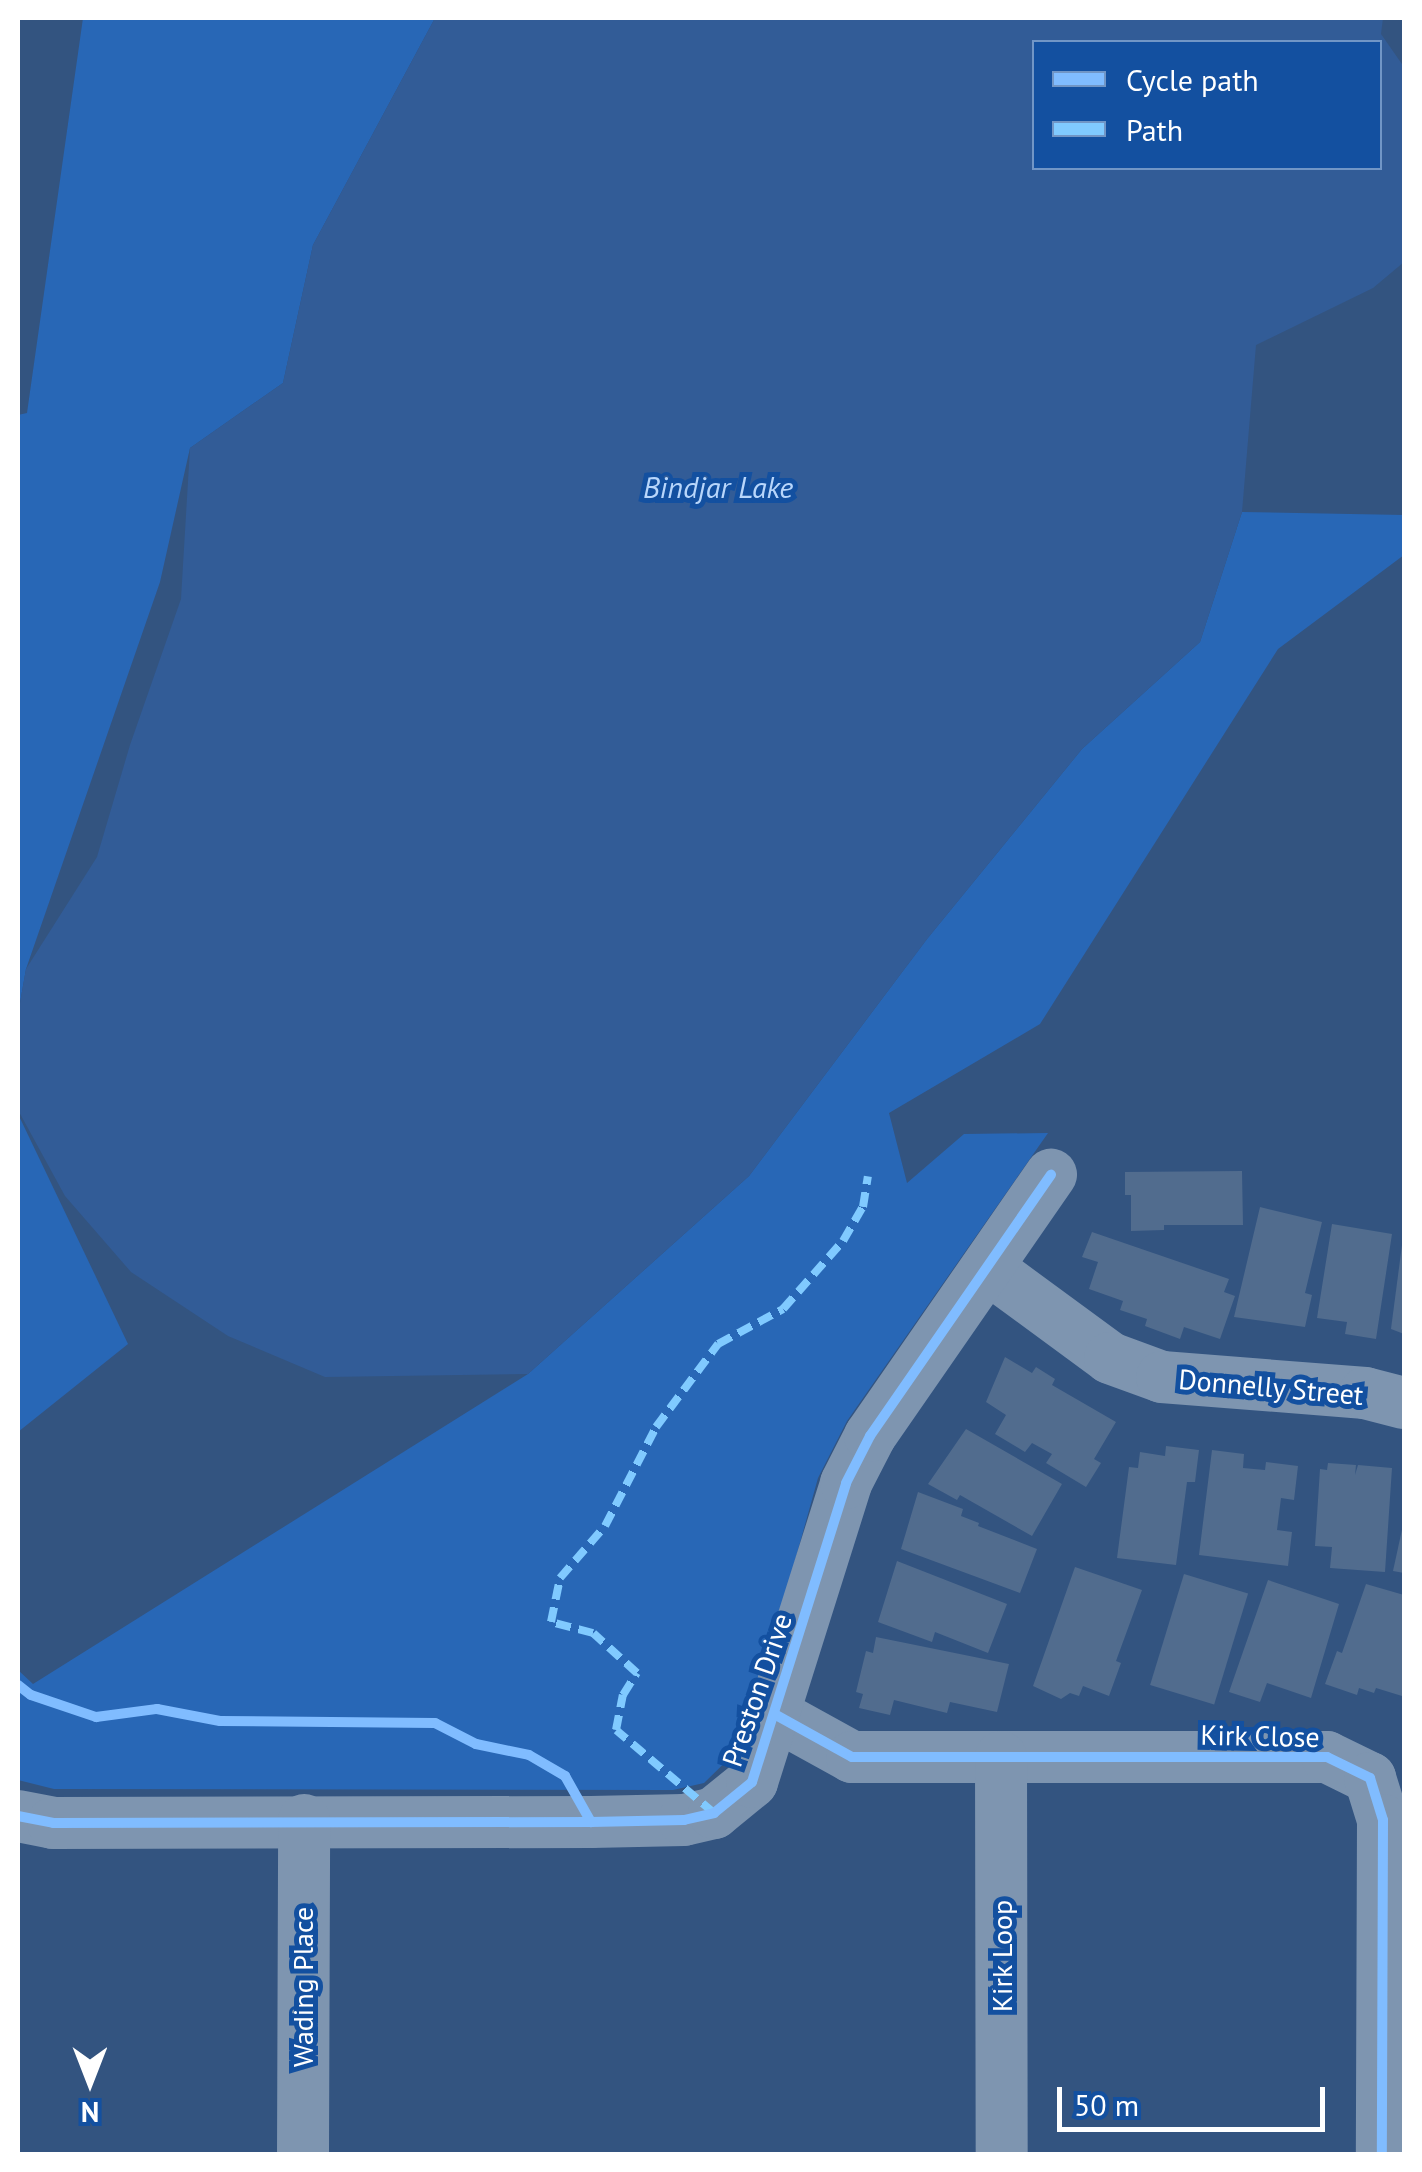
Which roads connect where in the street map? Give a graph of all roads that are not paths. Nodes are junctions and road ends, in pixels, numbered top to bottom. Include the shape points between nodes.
1 (1051, 1175) dead end
2 (989, 1269) junction
3 (1404, 1403) edge
4 (776, 1716) junction
5 (1001, 1757) junction
6 (18, 1816) edge
7 (304, 1820) junction
8 (302, 2154) edge
9 (1002, 2154) edge
10 (1382, 2154) edge

1 - 2 street, Preston Drive
2 - 3 street, Donnelly Street via 1110,1358 1162,1378 1365,1393
2 - 4 street, Preston Drive via 870,1436 846,1483
4 - 5 street, Kirk Close via 852,1757
4 - 7 street, Preston Drive via 752,1782 714,1813 684,1820
5 - 9 street, Kirk Loop
5 - 10 street, Kirk Close via 1327,1757 1370,1778 1383,1820
6 - 7 street, Preston Drive via 53,1823
7 - 8 street, Wading Place

